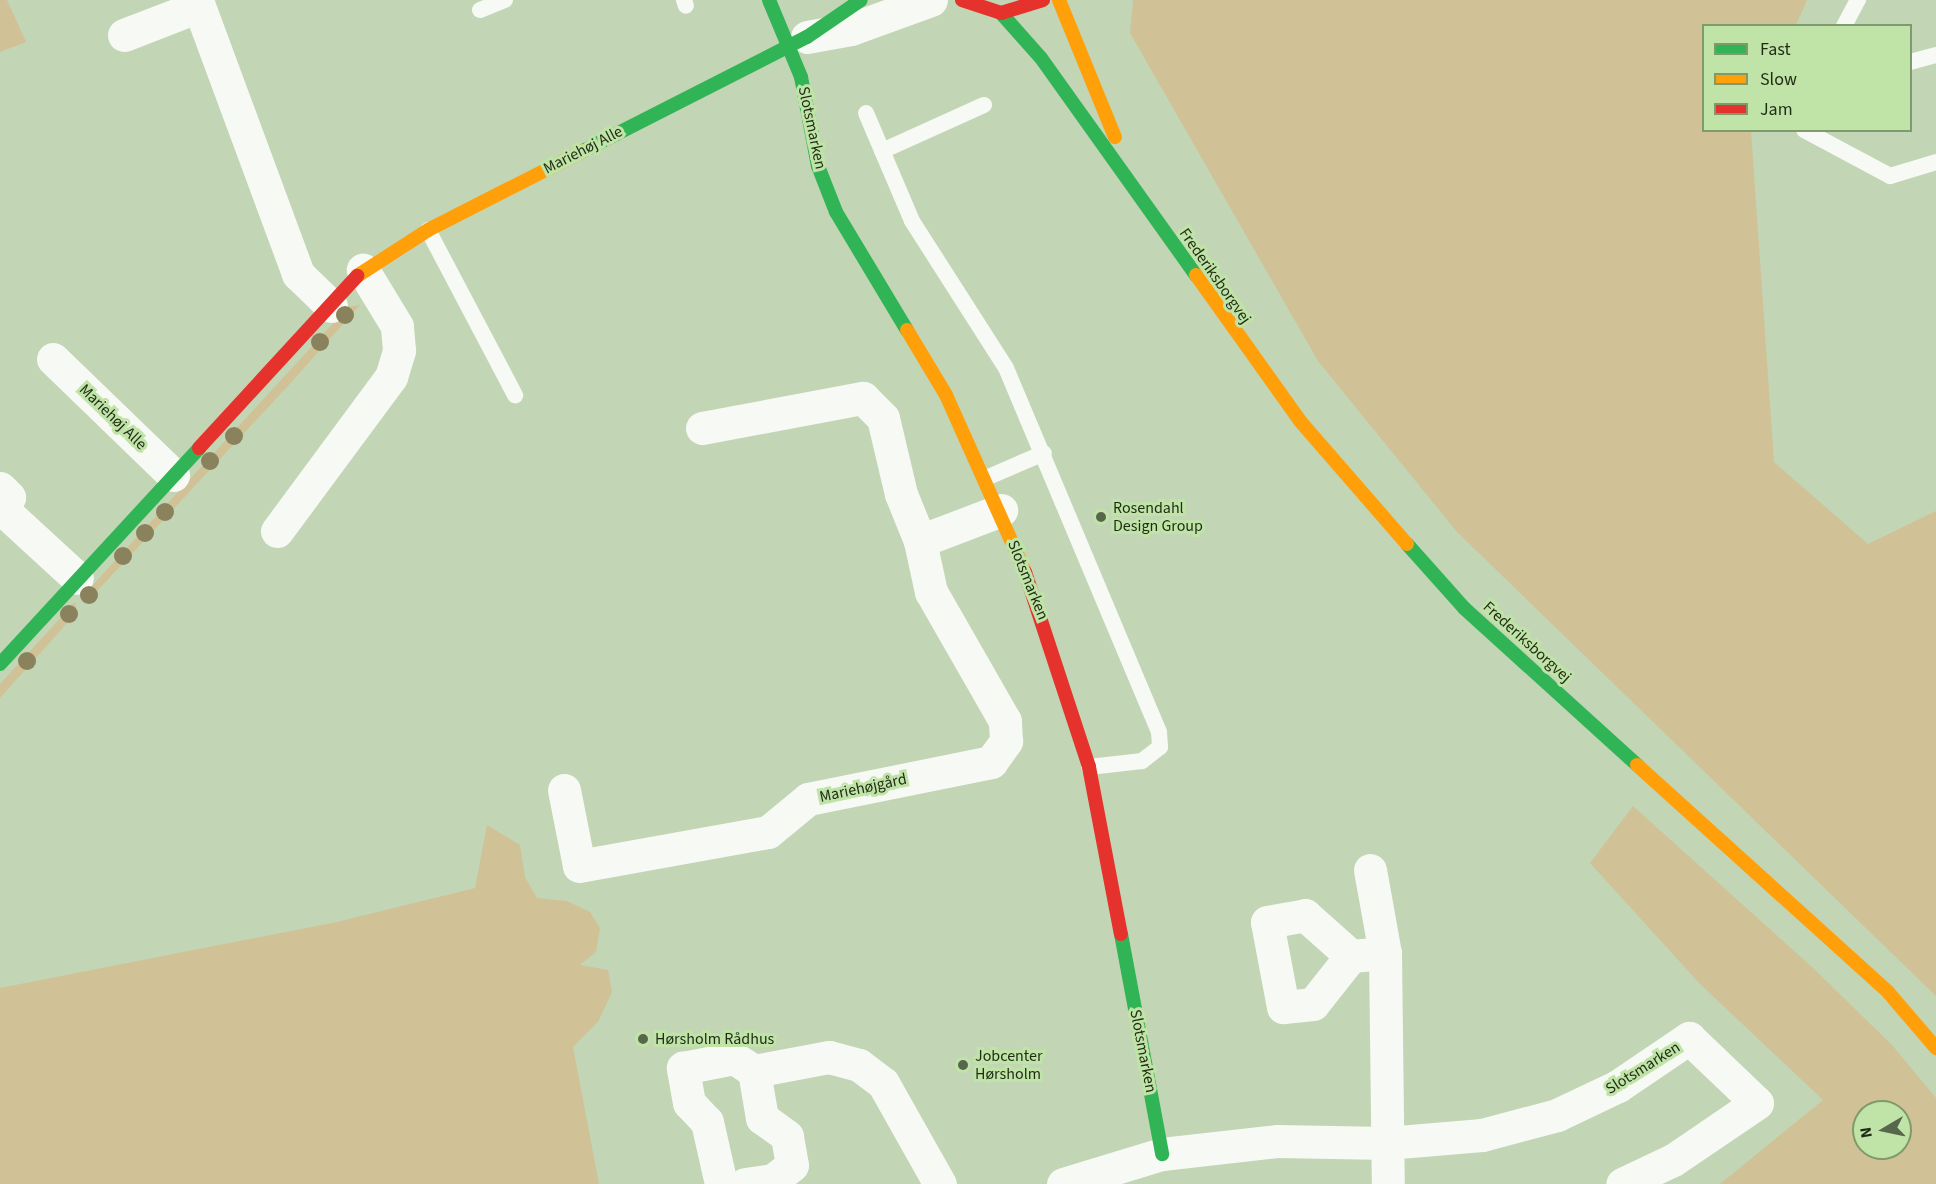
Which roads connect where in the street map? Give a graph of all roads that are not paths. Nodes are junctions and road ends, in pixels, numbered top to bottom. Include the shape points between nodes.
1 (505, 0) edge
2 (769, 0) edge
3 (861, 0) edge
4 (930, 0) edge
5 (962, 0) edge
6 (1043, 0) edge
7 (1059, 0) edge
8 (1858, 0) edge
9 (480, 10) dead end
10 (1001, 13) junction
11 (1845, 24) edge
12 (124, 35) dead end
13 (798, 40) junction
14 (1936, 55) edge
15 (1912, 63) edge
16 (984, 105) dead end
17 (866, 114) dead end
18 (1808, 132) edge
19 (882, 151) junction
20 (1936, 162) edge
21 (1151, 211) junction
22 (428, 230) junction
23 (363, 270) junction
24 (331, 306) junction
25 (52, 359) dead end
26 (515, 395) dead end
27 (702, 428) dead end
28 (1044, 453) junction
29 (173, 475) junction
30 (986, 478) junction
31 (0, 501) edge
32 (1001, 510) junction
33 (277, 531) dead end
34 (920, 541) junction
35 (77, 578) junction
36 (0, 664) edge
37 (1089, 768) junction
38 (564, 790) dead end
39 (1370, 870) dead end
40 (1385, 953) junction
41 (1351, 956) dead end
42 (1936, 1048) edge
43 (754, 1071) junction
44 (1387, 1143) junction
45 (1162, 1155) junction
46 (721, 1184) edge
47 (745, 1184) edge
48 (940, 1184) edge
49 (1063, 1184) edge
50 (1388, 1184) edge
51 (1622, 1184) edge

1 - 9 lane
2 - 13 street, Slotsmarken
3 - 13 street, Mariehøj Alle
4 - 13 street, Mariehøj Alle via 851,29
5 - 10 street
6 - 10 street
7 - 21 street, Frederiksborgvej via 1095,96
8 - 11 lane
10 - 21 street, Frederiksborgvej via 1041,57
12 - 24 street via 199,6 298,274
13 - 22 street, Mariehøj Alle
13 - 30 street, Slotsmarken via 818,166 836,212 946,394
14 - 15 lane
16 - 19 lane
17 - 19 lane
18 - 20 lane via 1890,176
19 - 28 lane via 912,221 1006,368
21 - 42 street, Frederiksborgvej via 1300,421 1464,608 1888,992
22 - 23 street, Mariehøj Alle
22 - 26 lane
23 - 24 street, Mariehøj Alle
23 - 33 street via 397,326 399,350 391,377
24 - 29 street, Mariehøj Alle
25 - 29 street, Mariehøj Alle
27 - 34 street, Mariehøjgård via 863,398 883,418 901,494
28 - 30 lane
28 - 37 lane via 1159,732 1160,747 1142,761
29 - 35 street, Mariehøj Alle
30 - 32 street, Slotsmarken
31 - 35 street
32 - 34 street
32 - 37 street, Slotsmarken via 1048,630
34 - 38 street, Mariehøjgård via 931,592 1005,721 1006,741 991,762 808,799 768,832 579,866
35 - 36 street, Mariehøj Alle
37 - 45 street, Slotsmarken
39 - 40 street
40 - 41 street
40 - 44 street
43 - 46 street via 734,1058 683,1068 689,1103 707,1122
43 - 47 street via 762,1118 787,1136 792,1166 773,1180
43 - 48 street via 829,1057 859,1065 883,1083
44 - 45 street, Slotsmarken via 1277,1141
44 - 50 street
44 - 51 street, Slotsmarken via 1482,1135 1557,1115 1618,1086 1689,1038 1757,1103 1673,1160
45 - 49 street, Slotsmarken

